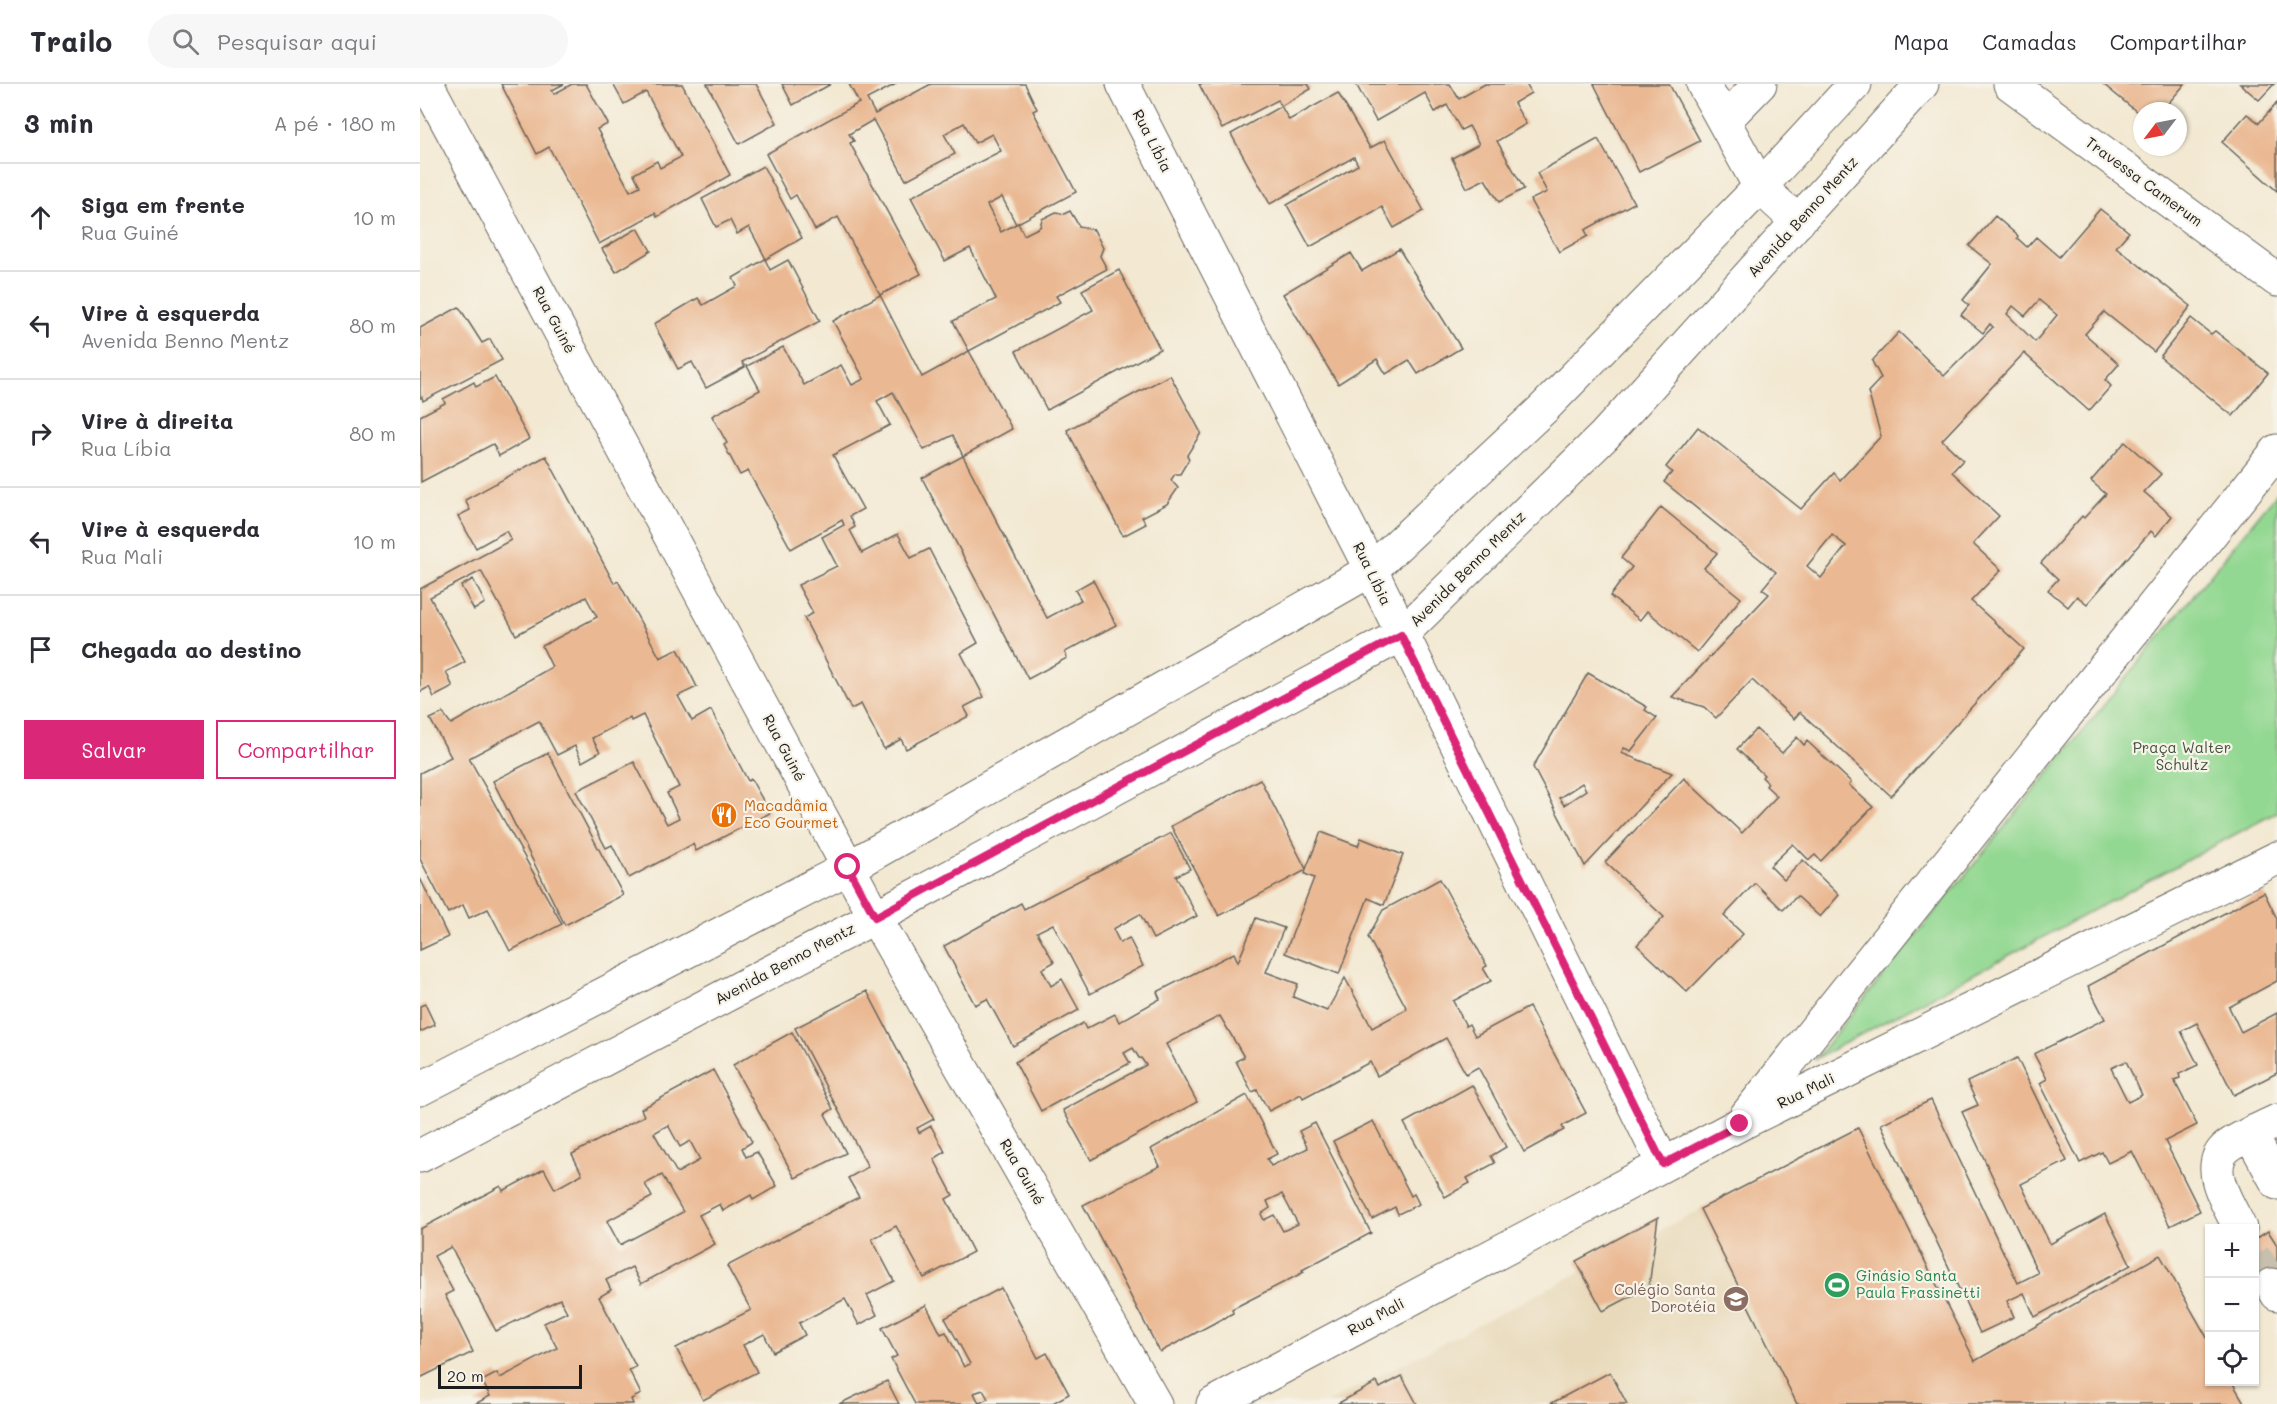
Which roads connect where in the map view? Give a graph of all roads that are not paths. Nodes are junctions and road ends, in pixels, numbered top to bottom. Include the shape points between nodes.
1 (427, 84) edge
2 (1123, 84) edge
3 (1704, 84) edge
4 (1760, 84) edge
5 (1855, 84) edge
6 (1922, 84) edge
7 (2010, 84) edge
8 (1760, 187) junction
9 (1798, 222) junction
10 (2277, 280) edge
11 (2277, 451) edge
12 (1371, 570) junction
13 (1401, 635) junction
14 (2277, 858) edge
15 (848, 867) junction
16 (875, 917) junction
17 (420, 1089) edge
18 (1740, 1124) junction
19 (2264, 1128) edge
20 (420, 1156) edge
21 (1663, 1164) junction
22 (2277, 1183) edge
23 (2238, 1224) edge
24 (1155, 1404) edge
25 (1213, 1404) edge

1 - 15 street, Rua Guiné
2 - 12 street, Rua Líbia
3 - 4 street via 1724,121
3 - 8 street
5 - 8 street
6 - 9 street, Avenida Benno Mentz
7 - 10 street, Travessa Camerum
8 - 9 street
8 - 12 street via 1543,409
9 - 13 street, Avenida Benno Mentz via 1604,436
11 - 18 street
12 - 13 street, Rua Líbia
12 - 15 street
13 - 16 street, Avenida Benno Mentz
13 - 21 street, Rua Líbia
14 - 18 street, Rua Mali
15 - 16 street, Rua Guiné
15 - 17 street
16 - 20 street, Avenida Benno Mentz
16 - 24 street, Rua Guiné
18 - 21 street, Rua Mali
19 - 22 street
19 - 23 street via 2226,1148 2217,1163 2219,1184
21 - 25 street, Rua Mali

